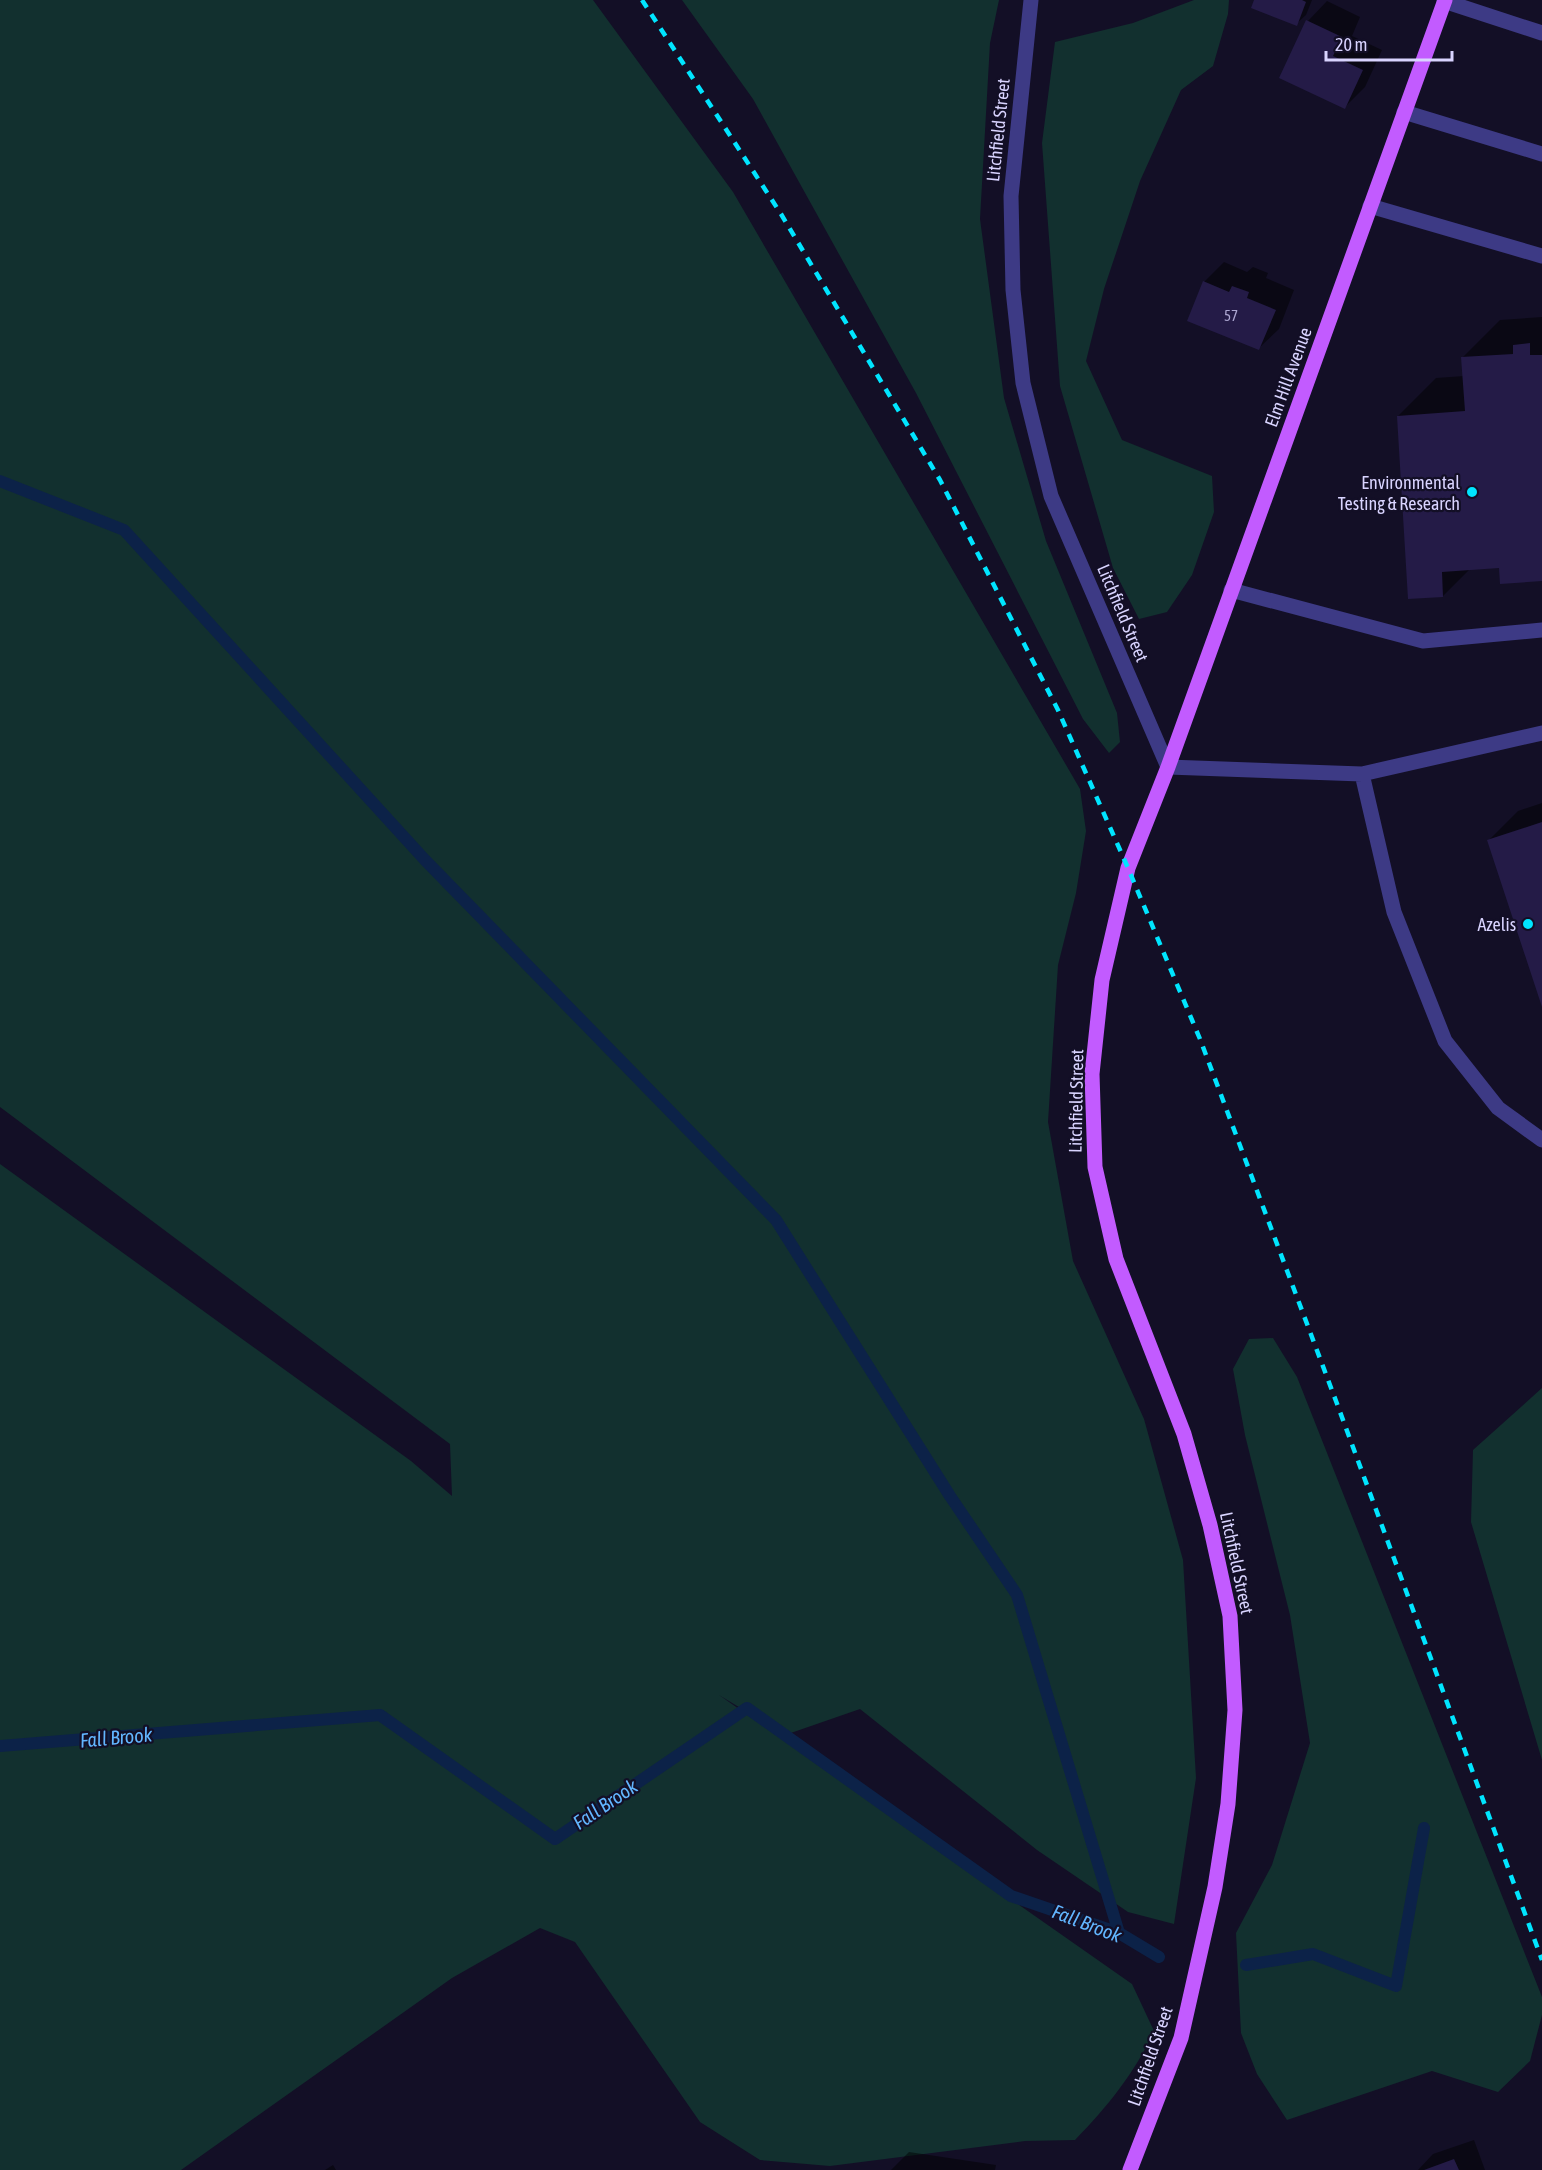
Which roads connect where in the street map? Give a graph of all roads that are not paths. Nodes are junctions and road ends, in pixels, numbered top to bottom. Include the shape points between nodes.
1 (1031, 0) edge
2 (1444, 0) edge
3 (1542, 33) edge
4 (1404, 112) junction
5 (1542, 154) edge
6 (1370, 206) junction
7 (1542, 256) edge
8 (1232, 590) junction
9 (1542, 630) edge
10 (1542, 733) edge
11 (1168, 767) junction
12 (1362, 774) junction
13 (1542, 1140) edge
14 (1130, 2170) edge

1 - 11 street, Litchfield Street via 1011,196 1013,290 1023,383 1051,496
2 - 3 street
2 - 4 main road, Elm Hill Avenue
4 - 5 street
4 - 6 main road, Elm Hill Avenue
6 - 7 street
6 - 8 main road, Elm Hill Avenue
8 - 9 street via 1424,641
8 - 11 main road, Elm Hill Avenue
10 - 12 street
11 - 12 street
11 - 14 main road, Litchfield Street via 1128,868 1102,980 1092,1074 1095,1167 1116,1259 1184,1434 1210,1524 1230,1616 1235,1710 1228,1804 1215,1887 1180,2038
12 - 13 street via 1394,912 1445,1041 1498,1108

